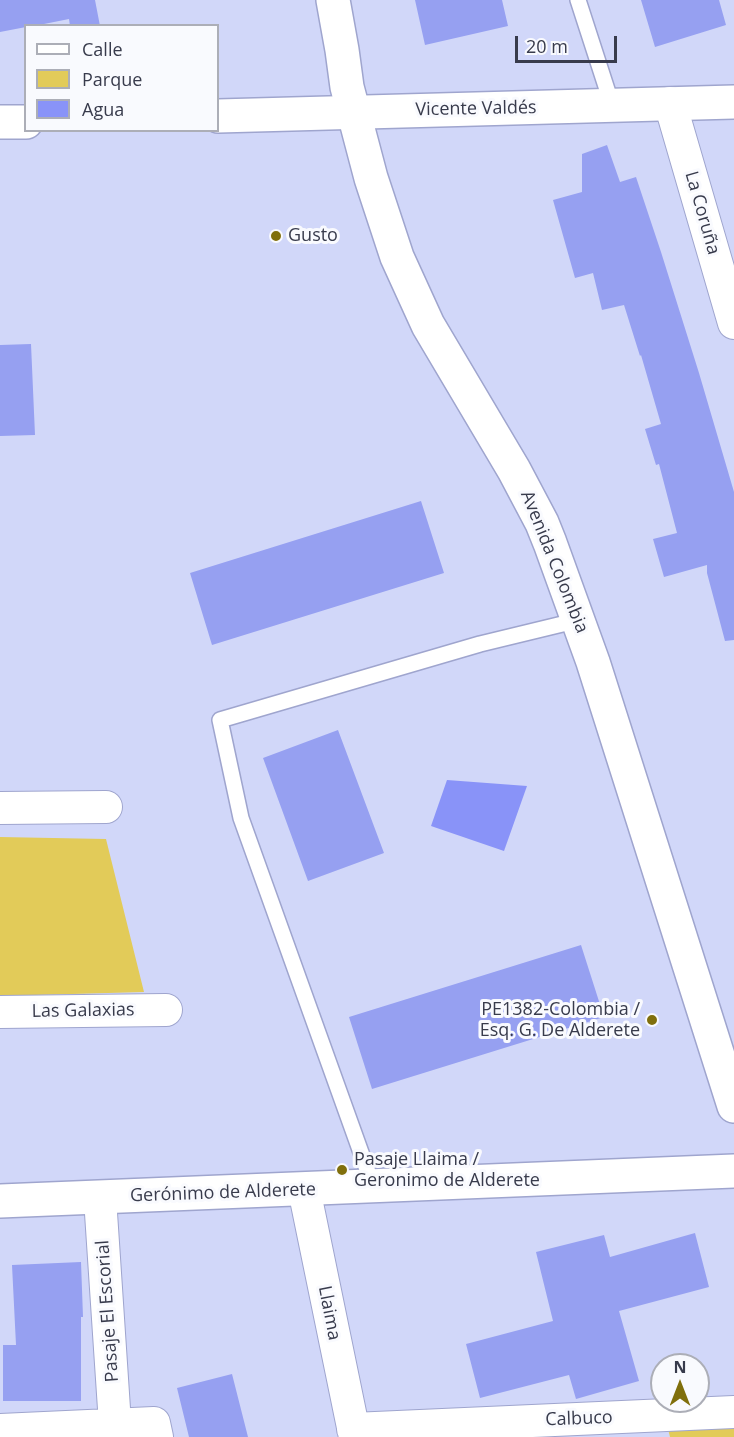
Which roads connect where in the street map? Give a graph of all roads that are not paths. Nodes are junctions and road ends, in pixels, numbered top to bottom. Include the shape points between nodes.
1 (333, 0) edge
2 (578, 0) edge
3 (734, 102) edge
4 (670, 104) junction
5 (612, 105) junction
6 (354, 112) junction
7 (219, 116) edge
8 (0, 122) edge
9 (24, 122) edge
10 (734, 323) edge
11 (579, 621) junction
12 (106, 807) dead end
13 (0, 808) edge
14 (166, 1010) dead end
15 (0, 1012) edge
16 (734, 1106) edge
17 (734, 1171) edge
18 (374, 1186) junction
19 (304, 1189) junction
20 (100, 1198) junction
21 (0, 1201) edge
22 (734, 1412) edge
23 (116, 1424) junction
24 (656, 1426) edge
25 (0, 1430) edge
26 (155, 1430) edge
27 (354, 1433) edge

1 - 6 main road, Avenida Colombia
2 - 5 lane
3 - 4 main road, Vicente Valdés
4 - 5 main road, Vicente Valdés
4 - 10 street, La Coruña
5 - 6 main road, Vicente Valdés
6 - 7 main road, Vicente Valdés
6 - 11 main road, Avenida Colombia via 401,268 428,325 530,499
8 - 9 main road
11 - 16 main road, Avenida Colombia
11 - 18 lane via 480,644 220,720 241,818
12 - 13 street
14 - 15 street, Las Galaxias
17 - 18 main road, Gerónimo de Alderete
18 - 19 main road, Gerónimo de Alderete
19 - 20 main road, Gerónimo de Alderete
19 - 27 street, Llaima
20 - 21 main road, Gerónimo de Alderete
20 - 23 street, Pasaje El Escorial
22 - 24 street, Calbuco
23 - 25 street
23 - 26 street
24 - 27 street, Calbuco

